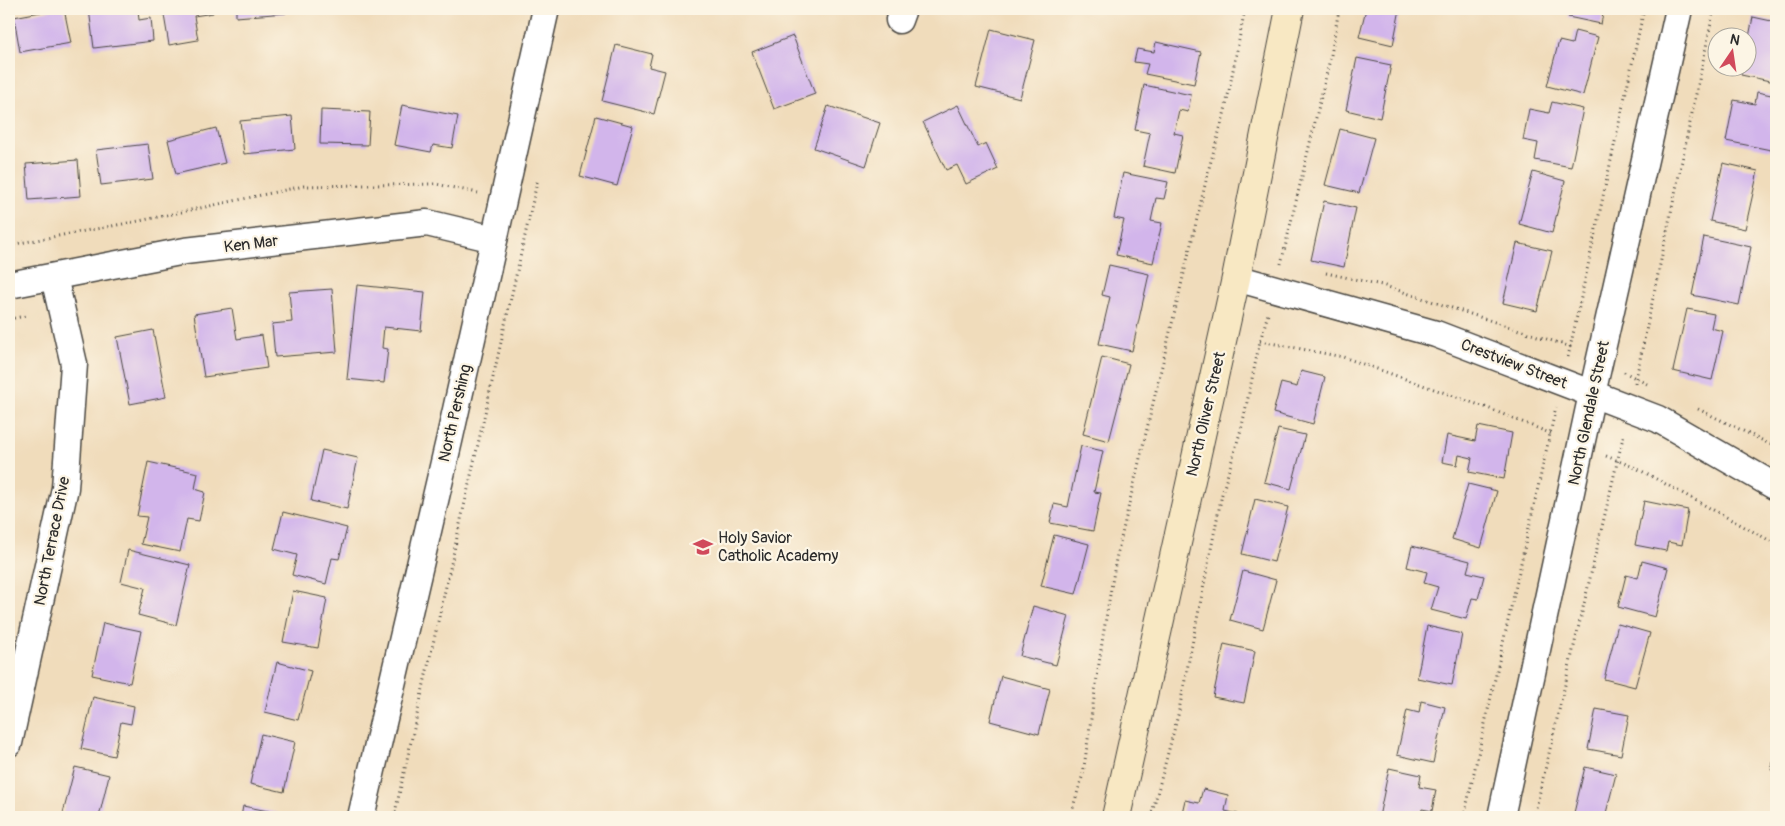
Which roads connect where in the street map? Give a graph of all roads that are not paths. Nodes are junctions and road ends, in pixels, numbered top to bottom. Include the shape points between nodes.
1 (546, 9) edge
2 (1290, 9) edge
3 (1679, 9) edge
4 (494, 238) junction
5 (54, 278) junction
6 (1236, 278) junction
7 (9, 285) edge
8 (1592, 394) junction
9 (1776, 487) edge
10 (9, 743) edge
11 (360, 817) edge
12 (1116, 817) edge
13 (1501, 817) edge

1 - 4 street, North Pershing
2 - 6 main road, North Oliver Street
3 - 8 street, North Glendale Street
4 - 5 street, Ken Mar via 427,223 185,251
4 - 11 street, North Pershing
5 - 7 street, Ken Mar
5 - 10 street, North Terrace Drive via 74,364 65,488
6 - 8 street, Crestview Street via 1436,334
6 - 12 main road, North Oliver Street
8 - 9 street, Crestview Street via 1658,419
8 - 13 street, North Glendale Street

